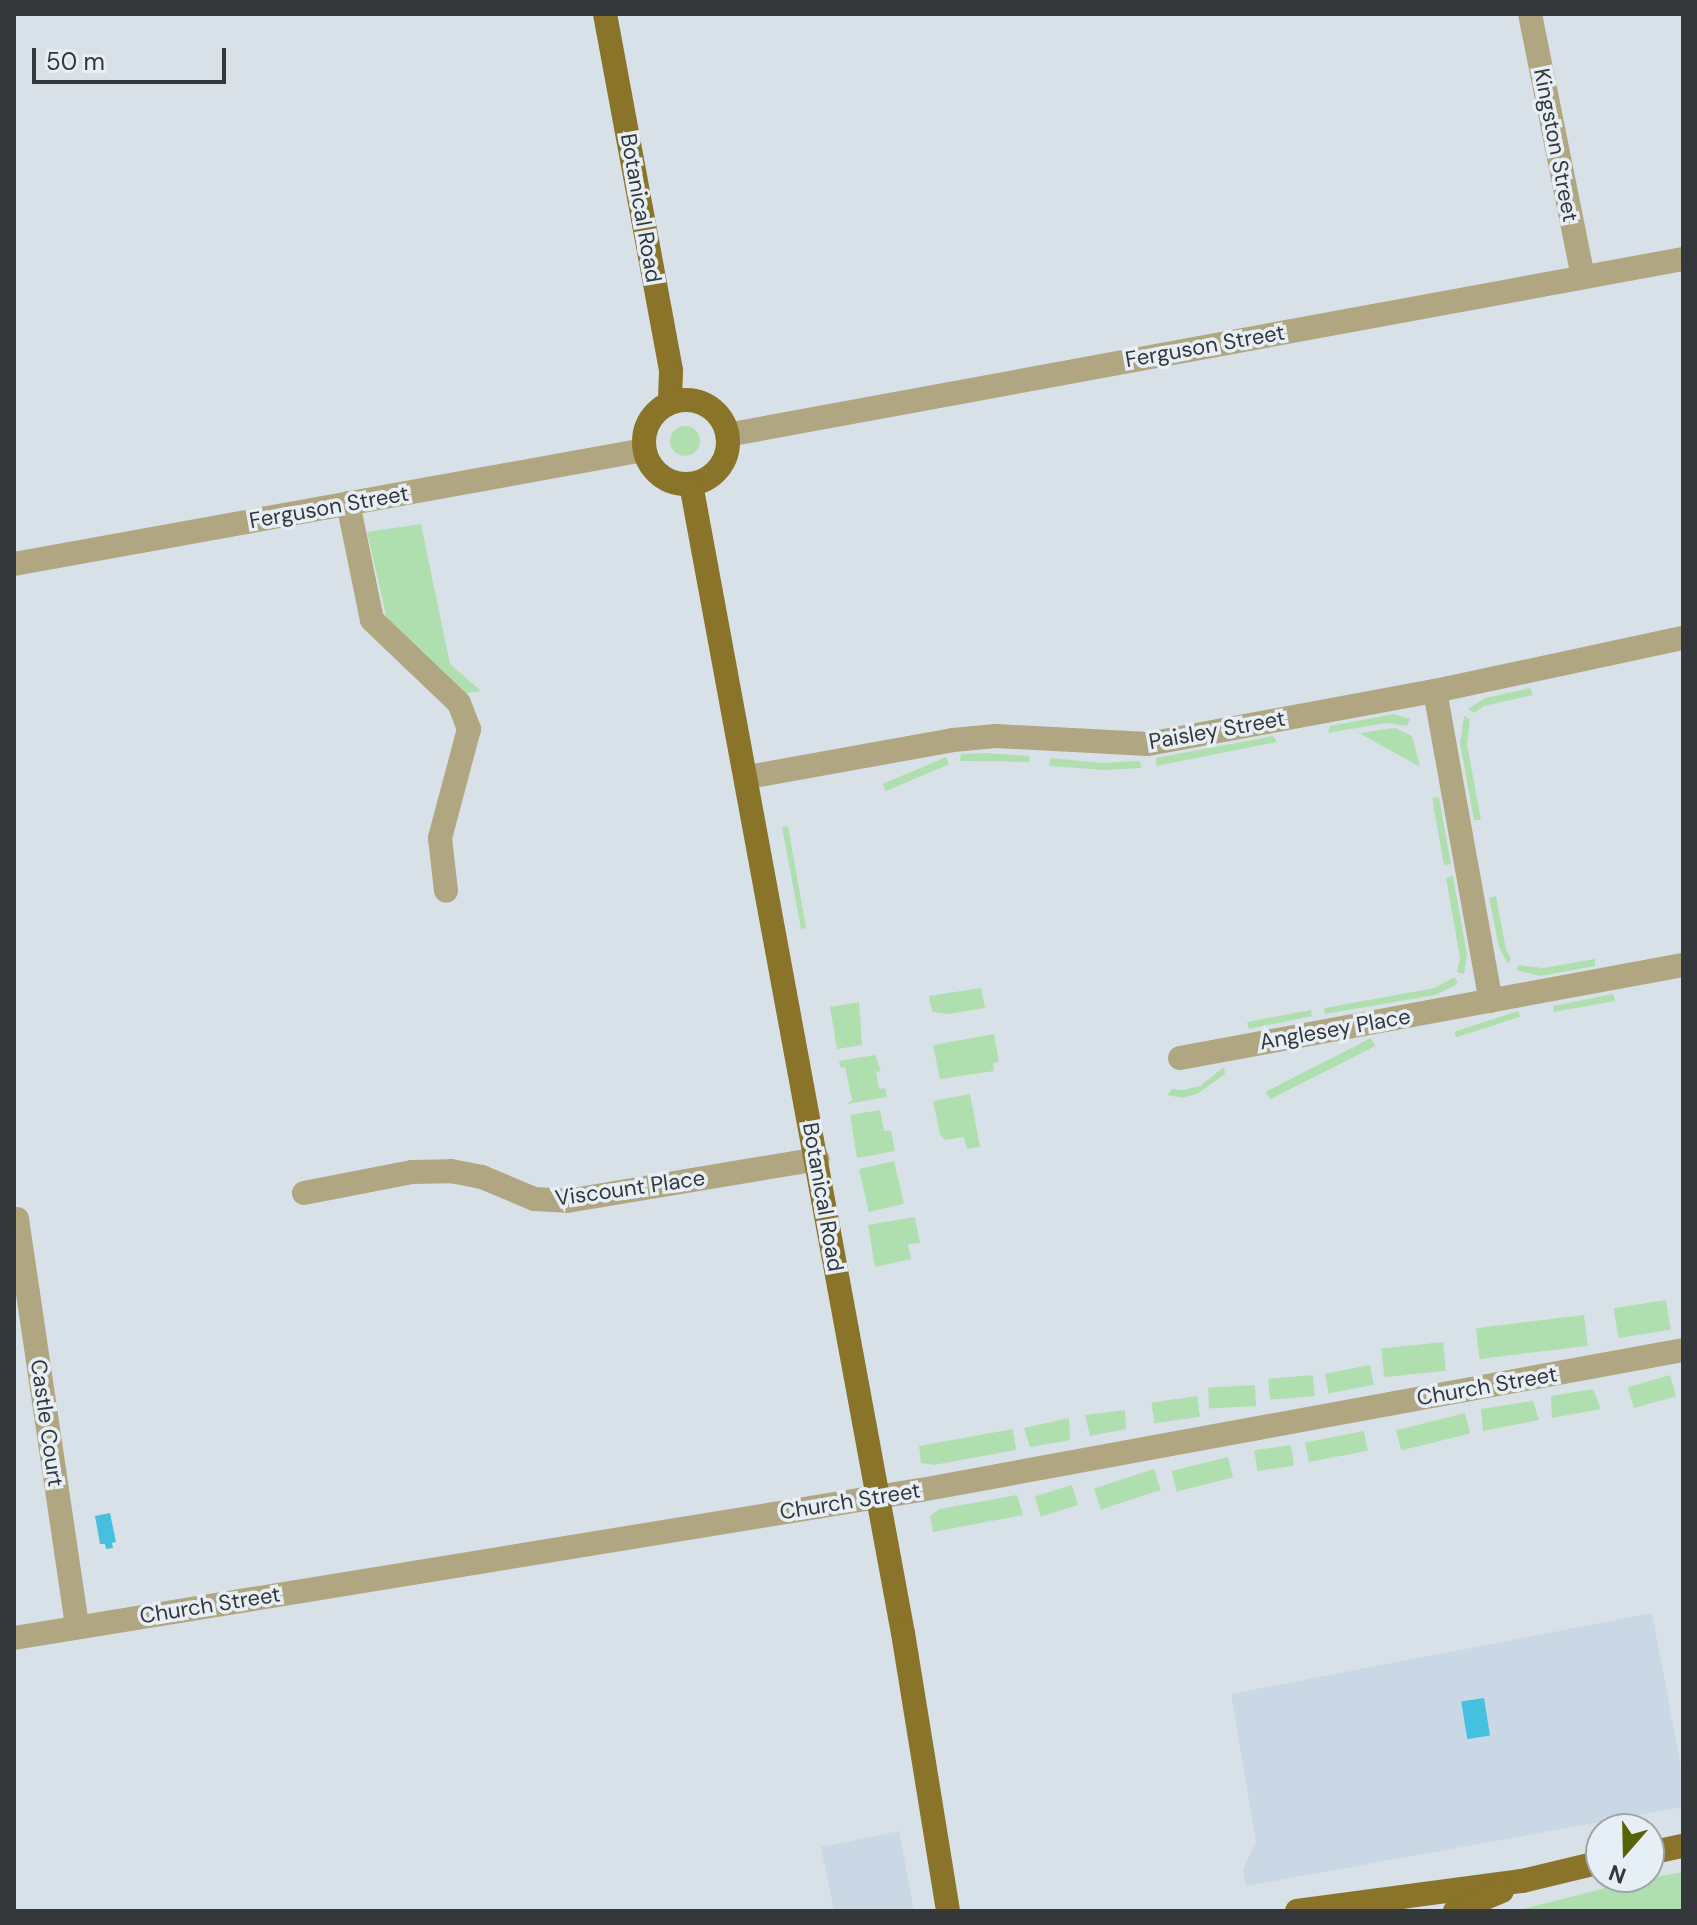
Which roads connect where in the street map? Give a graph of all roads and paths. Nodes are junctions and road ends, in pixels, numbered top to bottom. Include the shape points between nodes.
1 (605, 14) edge
2 (1530, 14) edge
3 (1683, 259) edge
4 (1583, 276) junction
5 (670, 403) junction
6 (727, 435) junction
7 (644, 450) junction
8 (691, 484) junction
9 (348, 503) junction
10 (14, 564) edge
11 (1683, 638) edge
12 (1435, 691) junction
13 (748, 777) junction
14 (446, 891) dead end
15 (1683, 965) edge
16 (1491, 1001) junction
17 (1180, 1058) dead end
18 (817, 1159) junction
19 (304, 1193) dead end
20 (17, 1219) dead end
21 (1683, 1350) edge
22 (877, 1496) junction
23 (77, 1626) junction
24 (14, 1638) edge
25 (1585, 1866) edge
26 (1522, 1881) junction
27 (948, 1911) edge
28 (1297, 1911) edge
29 (1455, 1911) edge

1 - 5 main road, Botanical Road via 671,371
2 - 4 street, Kingston Street
3 - 4 street, Ferguson Street
4 - 6 street, Ferguson Street
5 - 6 main road via 706,405 724,423
5 - 7 main road via 646,427
6 - 8 main road via 720,467
7 - 8 main road via 666,479
7 - 9 street, Ferguson Street
8 - 13 main road, Botanical Road
9 - 10 street, Ferguson Street
9 - 14 street via 372,620 459,703 469,729 440,838
11 - 12 street, Paisley Street
12 - 13 street, Paisley Street via 1148,744 984,737
12 - 16 street
13 - 18 main road, Botanical Road
15 - 16 street, Anglesey Place
16 - 17 street, Anglesey Place
18 - 19 street, Viscount Place via 567,1201 534,1199 482,1177 451,1171 412,1172
18 - 22 main road, Botanical Road
20 - 23 street, Castle Court
21 - 22 street, Church Street
22 - 23 street, Church Street
22 - 27 main road, Botanical Road
23 - 24 street, Church Street
25 - 26 main road
26 - 28 main road
26 - 29 main road

